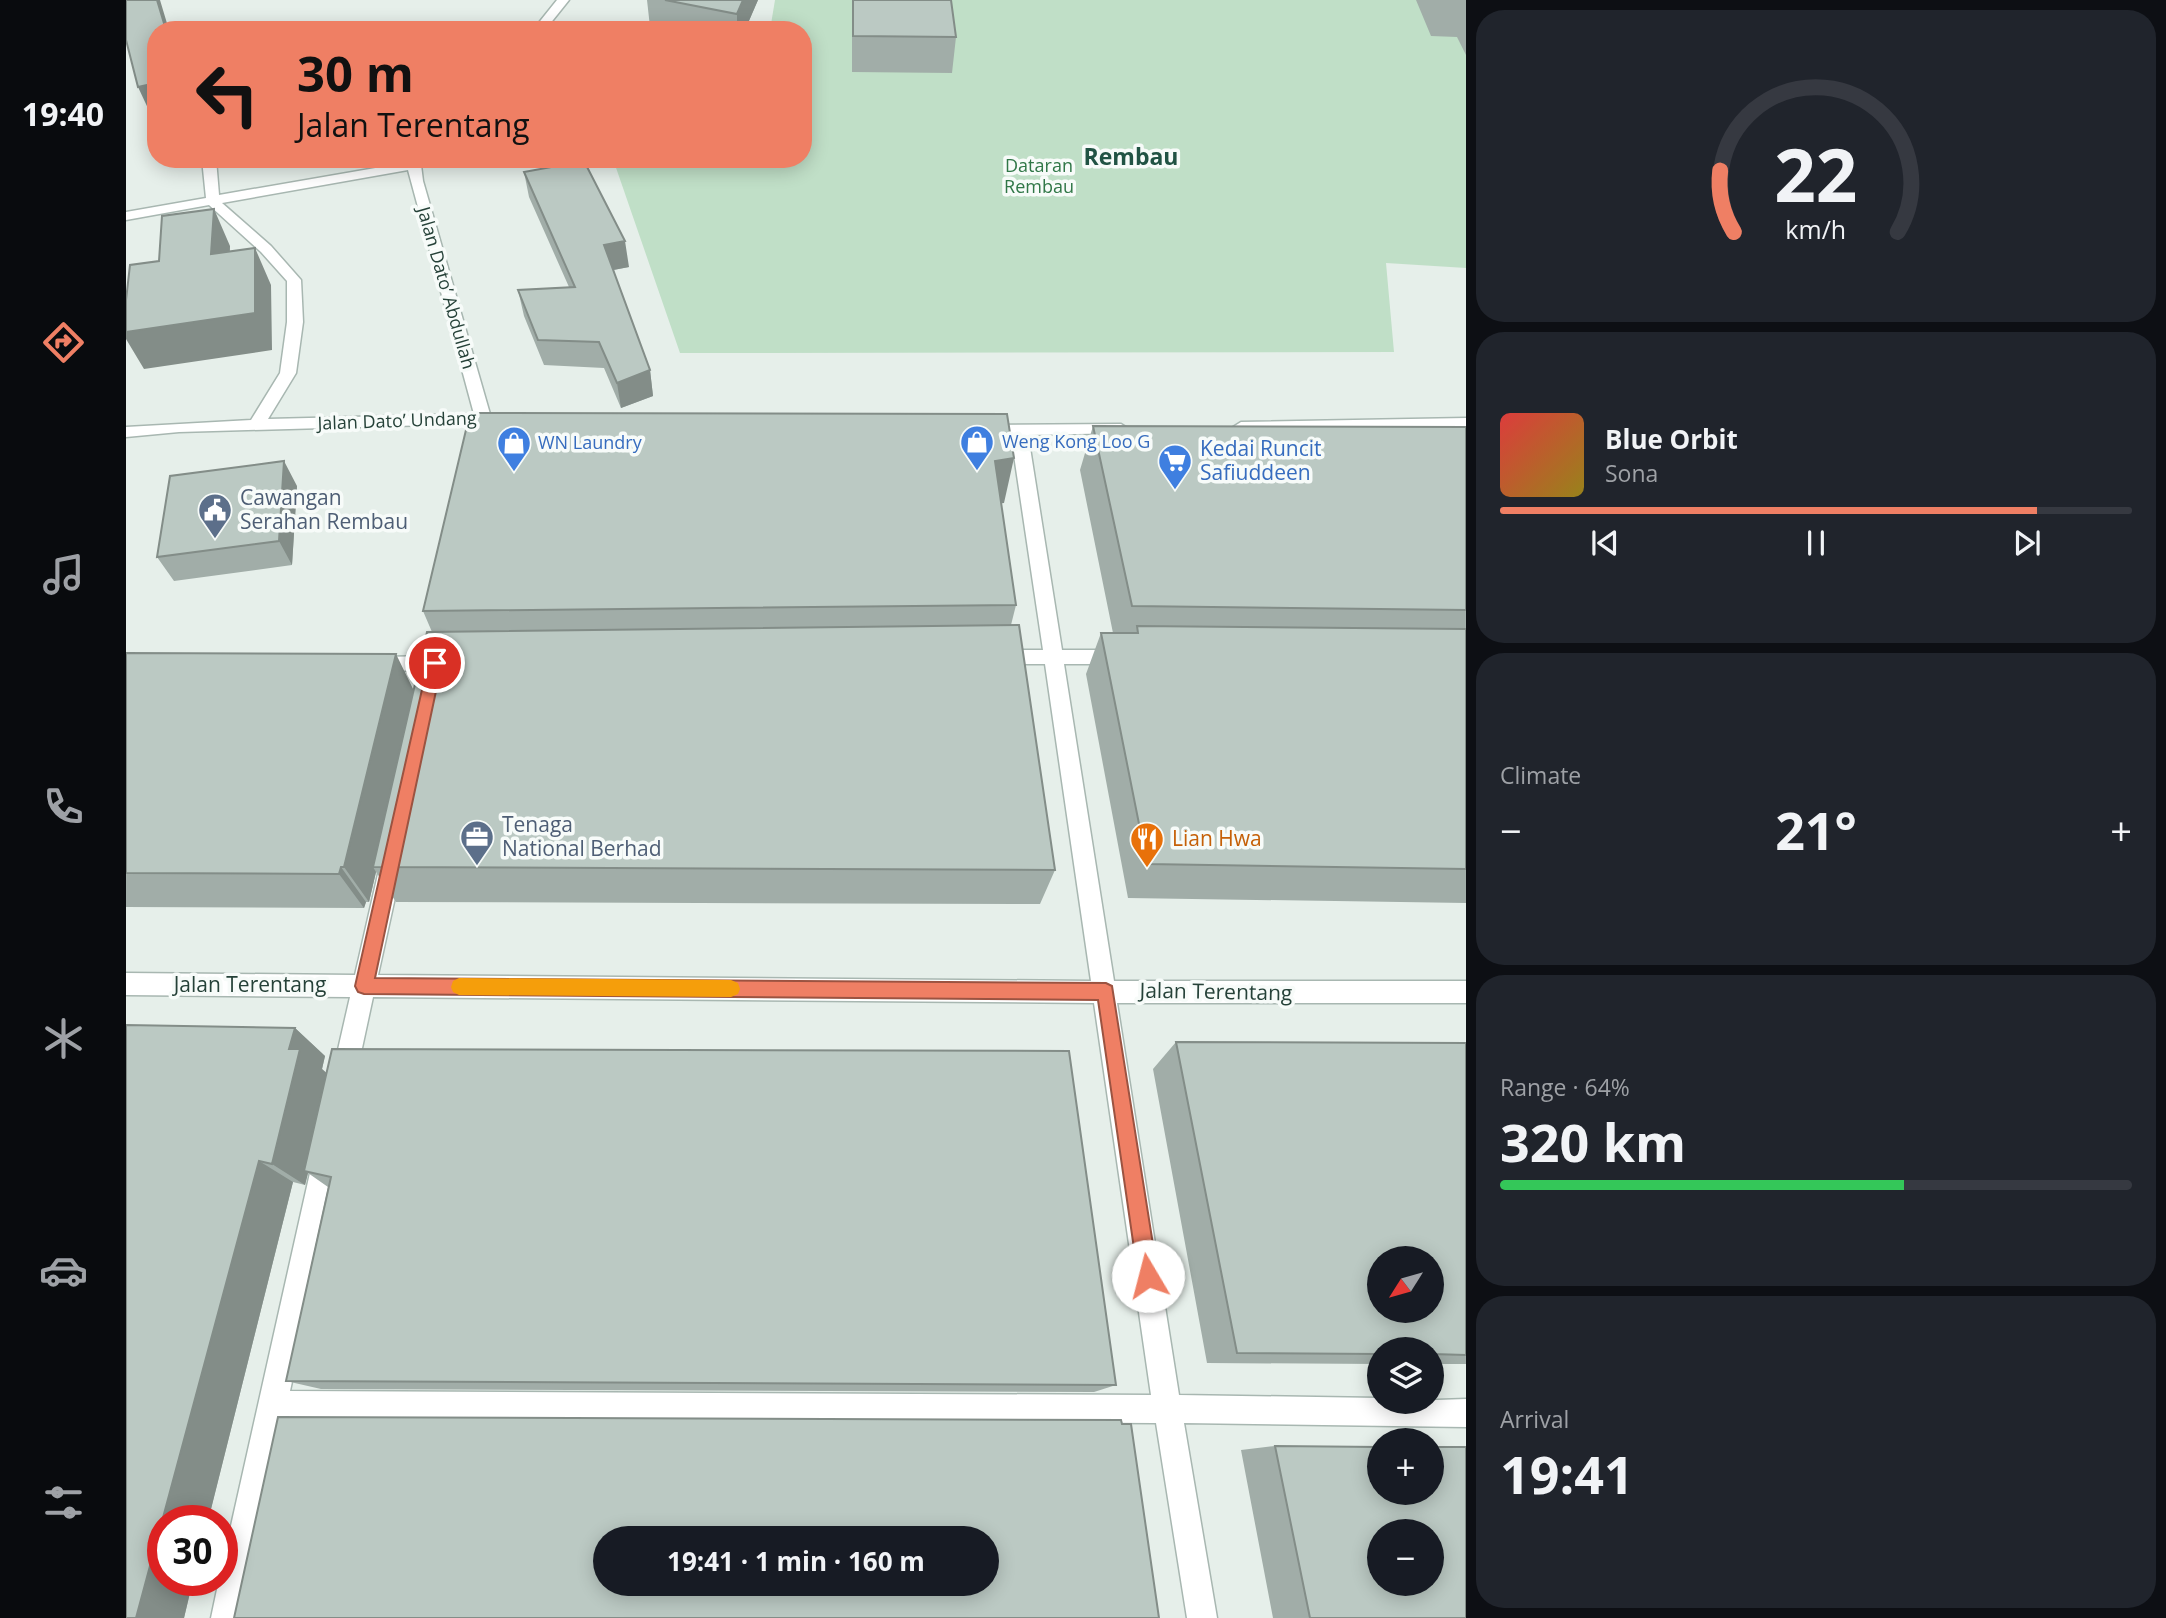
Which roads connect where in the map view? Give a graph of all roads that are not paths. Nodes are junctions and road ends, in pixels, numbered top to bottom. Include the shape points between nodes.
1 (563, 0) edge
2 (546, 21) edge
3 (210, 168) edge
4 (386, 168) edge
5 (418, 168) edge
6 (213, 202) junction
7 (126, 216) edge
8 (483, 418) junction
9 (510, 419) edge
10 (1466, 423) edge
11 (256, 425) junction
12 (1228, 427) edge
13 (1144, 429) edge
14 (964, 430) edge
15 (1018, 431) junction
16 (126, 432) edge
17 (1053, 656) junction
18 (971, 657) edge
19 (1136, 657) edge
20 (435, 663) junction
21 (463, 663) edge
22 (355, 664) edge
23 (429, 690) edge
24 (397, 838) edge
25 (126, 984) edge
26 (364, 986) junction
27 (1106, 991) junction
28 (1466, 992) edge
29 (340, 1094) edge
30 (331, 1135) edge
31 (272, 1405) junction
32 (1169, 1409) junction
33 (1466, 1413) edge
34 (226, 1618) edge
35 (1202, 1618) edge

1 - 2 street
3 - 6 street
4 - 6 street
5 - 8 street, Jalan Dato’ Abdullah
6 - 7 street
6 - 11 street via 294,280 295,322 288,373
8 - 9 street, Jalan Dato’ Undang
8 - 11 street, Jalan Dato’ Undang
10 - 12 street
11 - 16 street, Jalan Dato’ Undang
13 - 15 street
14 - 15 street
15 - 17 street
17 - 18 street
17 - 19 street
17 - 27 street
20 - 21 street
20 - 22 street
20 - 23 street
24 - 26 street
25 - 26 street, Jalan Terentang
26 - 27 street, Jalan Terentang
26 - 29 street
27 - 28 street, Jalan Terentang
27 - 32 street
30 - 31 street
31 - 32 street
31 - 34 street
32 - 33 street
32 - 35 street

